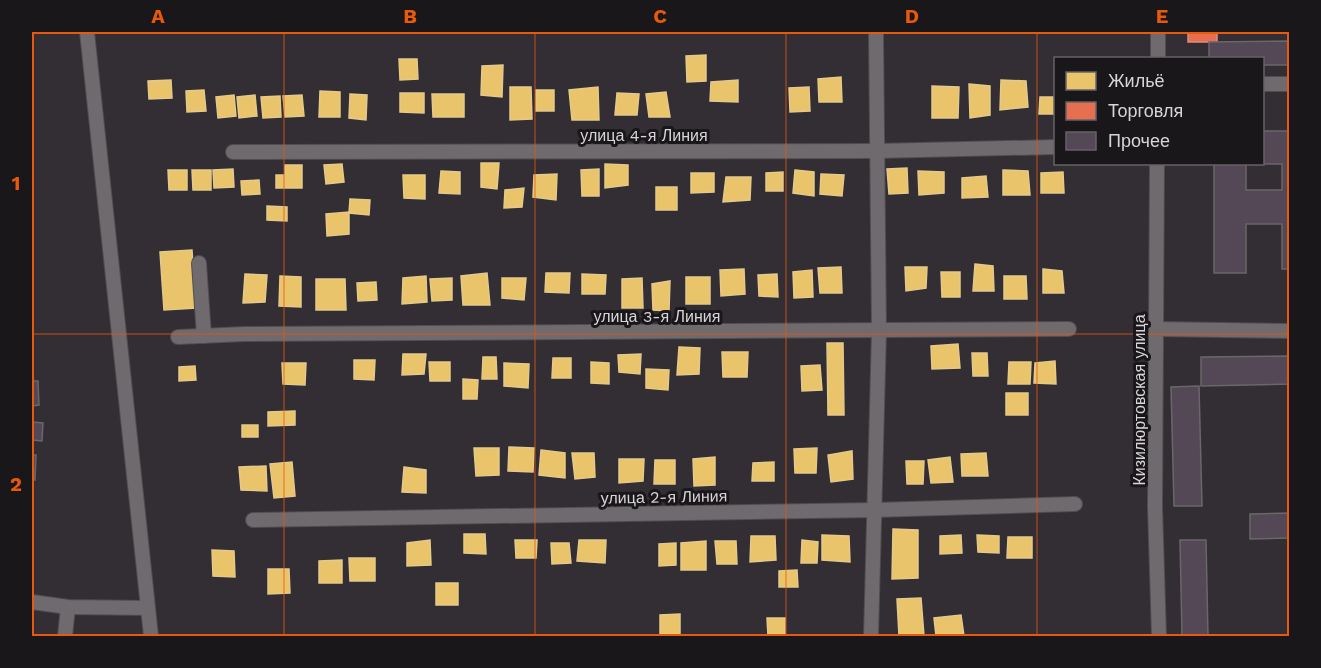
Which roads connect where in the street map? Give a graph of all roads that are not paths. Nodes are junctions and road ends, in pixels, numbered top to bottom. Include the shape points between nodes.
1 (87, 32) edge
2 (876, 32) edge
3 (1158, 32) edge
4 (1158, 57) edge
5 (1264, 84) edge
6 (1290, 84) edge
7 (1054, 147) edge
8 (877, 151) junction
9 (233, 152) dead end
10 (1157, 165) edge
11 (199, 263) dead end
12 (1070, 329) dead end
13 (1156, 329) junction
14 (879, 331) junction
15 (1290, 331) edge
16 (204, 336) junction
17 (178, 337) dead end
18 (1075, 504) dead end
19 (875, 510) junction
20 (253, 519) dead end
21 (32, 602) edge
22 (69, 607) junction
23 (148, 608) junction
24 (65, 636) edge
25 (151, 636) edge
26 (871, 636) edge
27 (1159, 636) edge

1 - 23 street
2 - 8 street
3 - 4 street
5 - 6 street
7 - 8 street, улица 4-я Линия
8 - 9 street, улица 4-я Линия
8 - 14 street
10 - 13 street, Кизилюртовская улица
11 - 16 street
12 - 14 street, улица 3-я Линия
13 - 15 street
13 - 27 street, Кизилюртовская улица
14 - 16 street, улица 3-я Линия
14 - 19 street
16 - 17 street, улица 3-я Линия
18 - 19 street, улица 2-я Линия
19 - 20 street, улица 2-я Линия
19 - 26 street
21 - 22 street
22 - 23 street
22 - 24 street
23 - 25 street

